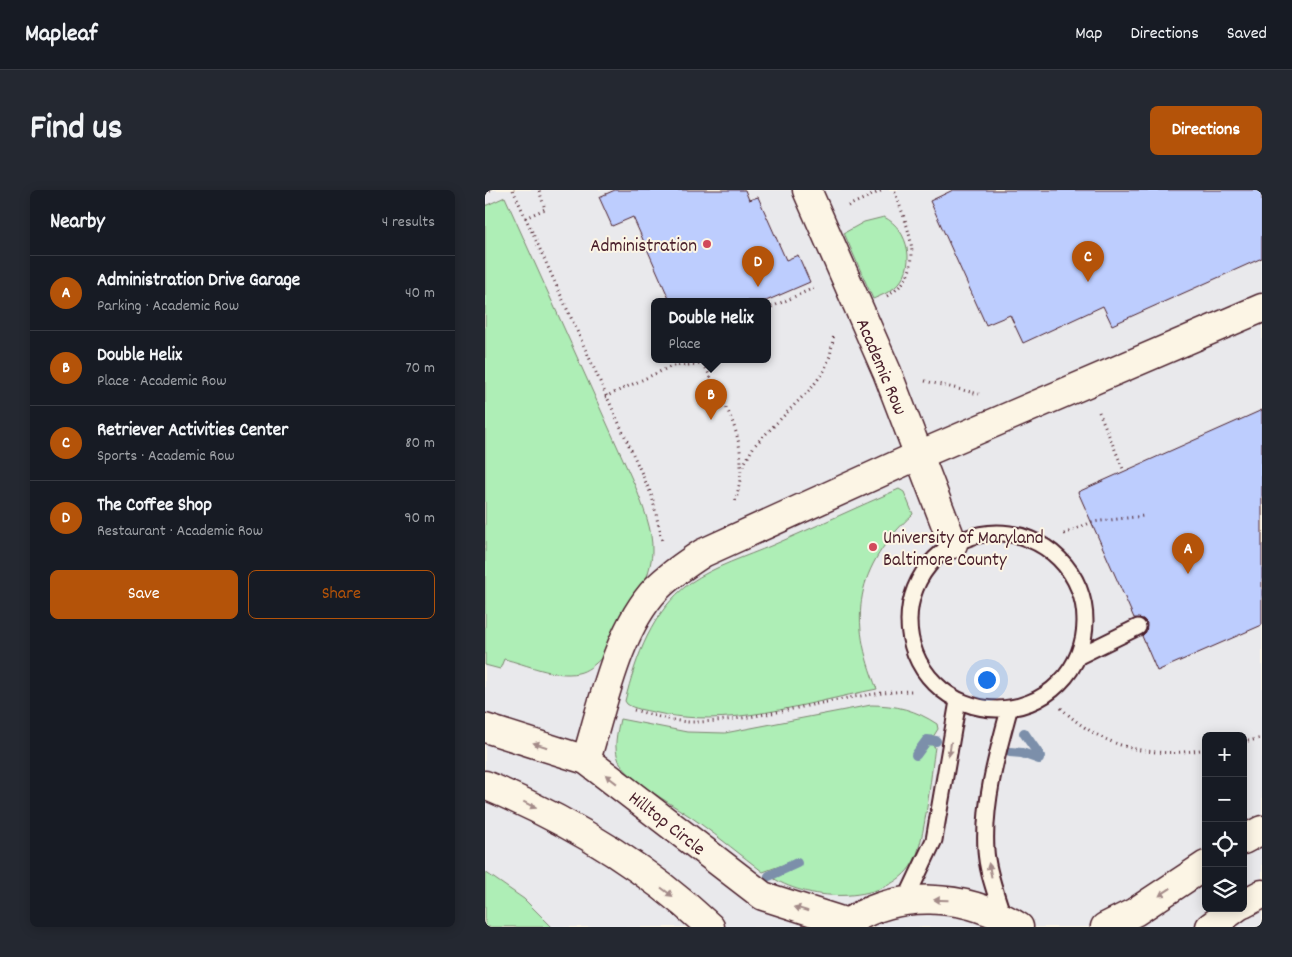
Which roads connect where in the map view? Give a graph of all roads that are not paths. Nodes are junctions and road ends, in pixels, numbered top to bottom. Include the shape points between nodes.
1 (807, 190) edge
2 (1262, 308) edge
3 (919, 455) junction
4 (953, 544) junction
5 (1138, 627) dead end
6 (1079, 656) junction
7 (958, 701) junction
8 (1009, 710) junction
9 (485, 728) edge
10 (587, 760) junction
11 (485, 785) edge
12 (1262, 830) edge
13 (1247, 838) edge
14 (1203, 867) edge
15 (1262, 894) edge
16 (905, 901) junction
17 (1247, 902) edge
18 (1231, 912) edge
19 (1011, 922) edge
20 (845, 925) edge
21 (710, 927) edge
22 (1105, 927) edge
23 (1210, 927) edge

1 - 3 street, Academic Row via 887,372
2 - 3 street
3 - 4 street, Academic Row
3 - 10 street via 703,553 673,572 637,615 615,664
4 - 6 lane via 976,535 1001,532 1024,536 1047,547 1065,564 1078,584 1085,608 1085,632
4 - 7 lane via 925,569 915,586 908,613 910,641 920,668 939,689
5 - 6 lane
6 - 8 lane via 1067,676 1050,692
7 - 8 lane via 982,709
7 -> 16 lane via 934,840
19 -> 8 lane via 986,851 994,775
10 -> 9 street, Hilltop Circle
20 -> 10 street, Hilltop Circle via 763,896
11 -> 21 street via 557,819 623,859
12 - 13 street
14 -> 22 street via 1135,912
15 - 17 street
19 -> 16 street via 971,904 943,899
16 - 20 street via 875,909
18 - 23 street

